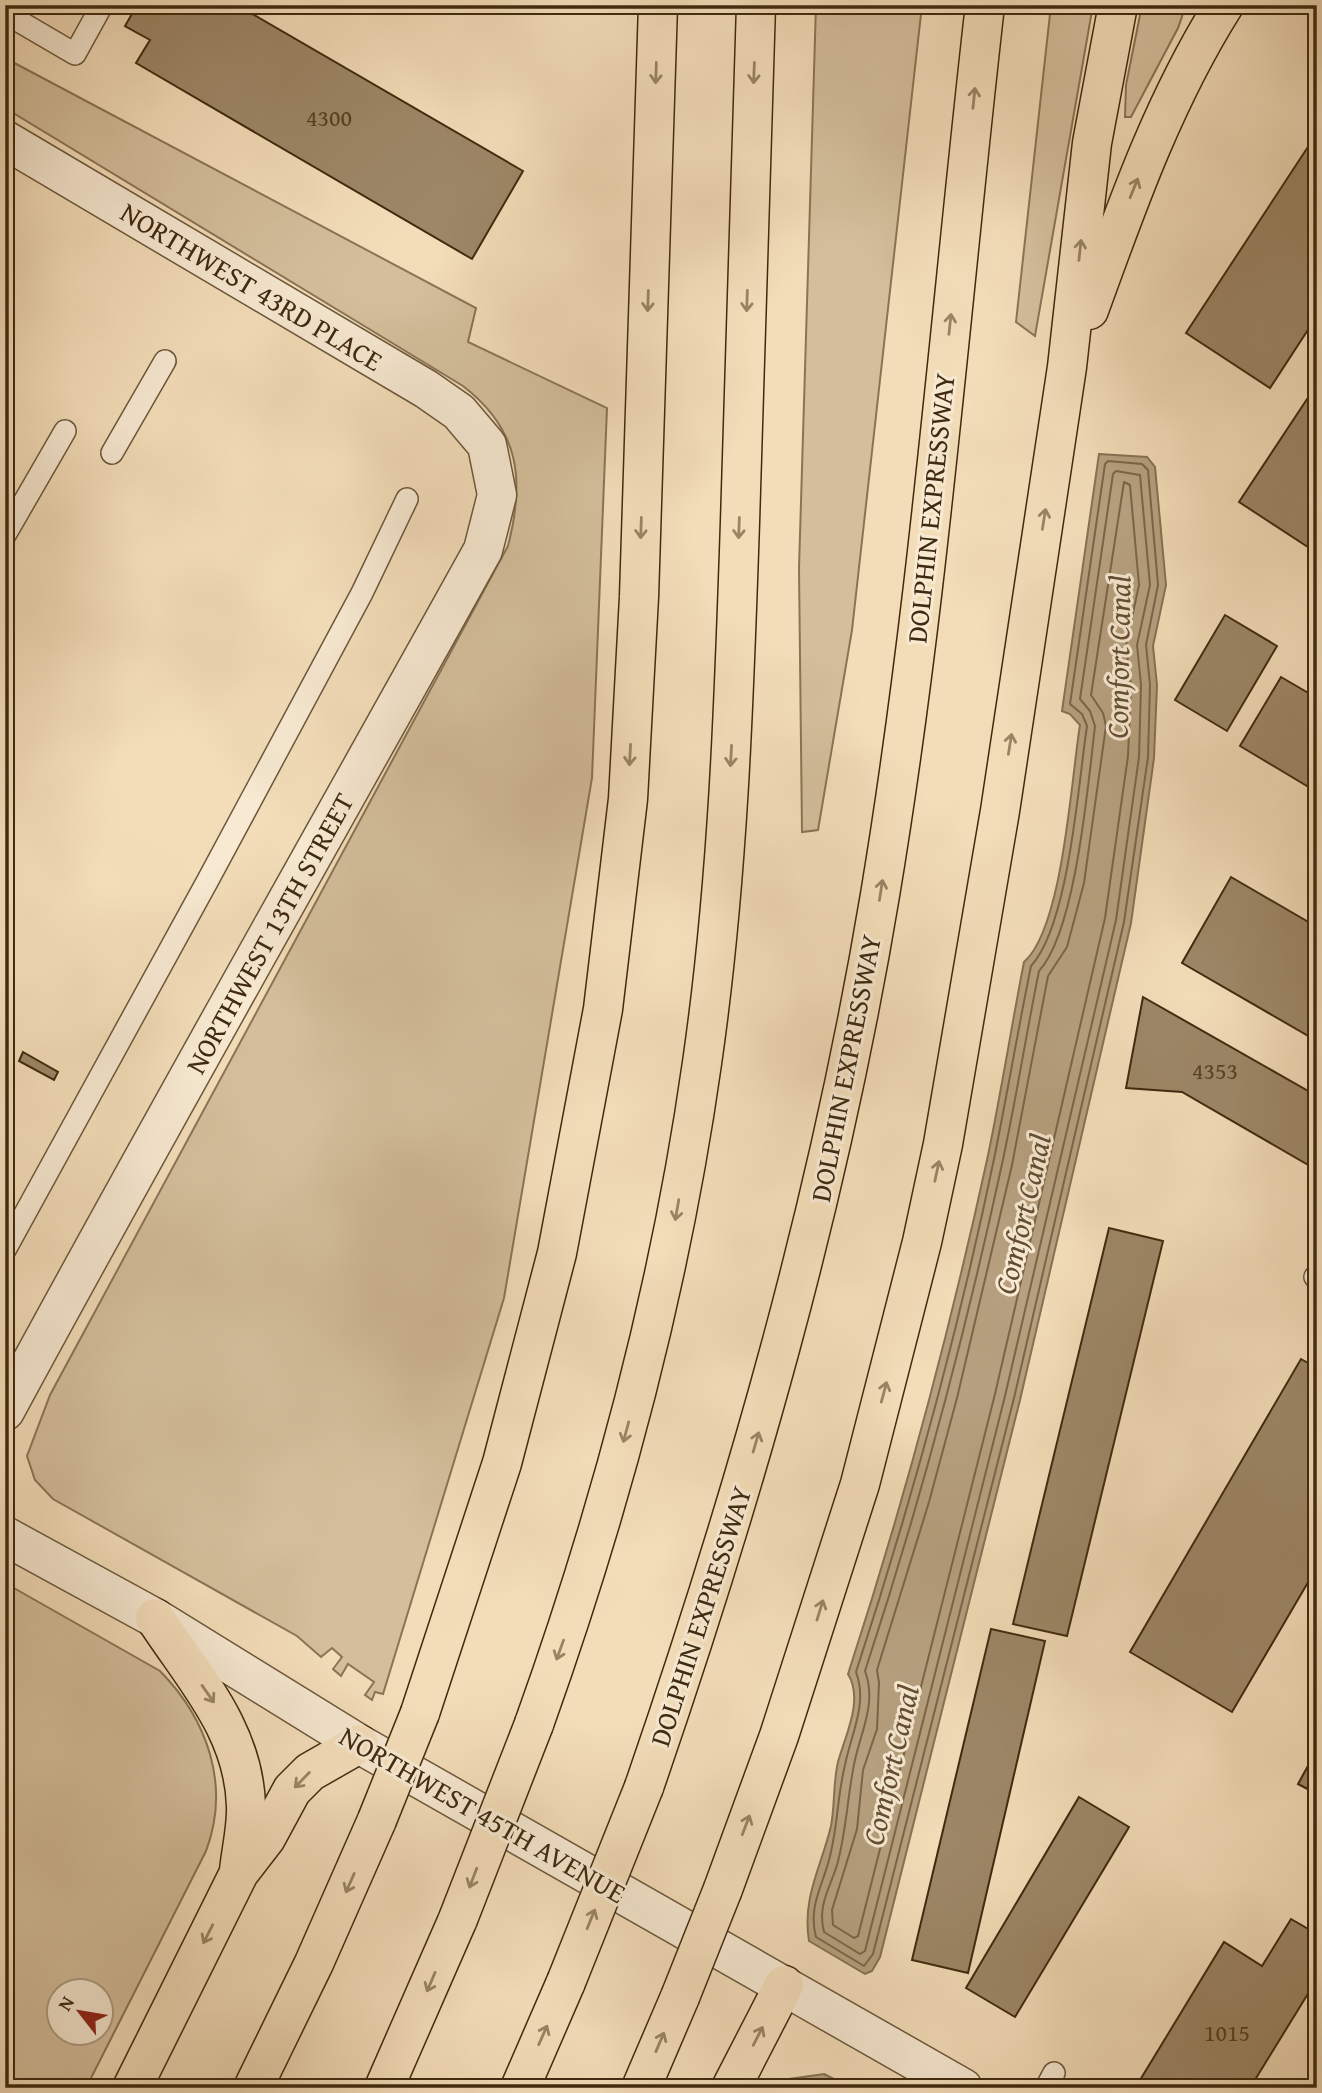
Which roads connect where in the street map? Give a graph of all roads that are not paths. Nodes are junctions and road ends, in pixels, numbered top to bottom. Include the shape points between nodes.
1 (102, 5) edge
2 (658, 5) edge
3 (756, 5) edge
4 (985, 5) edge
5 (1118, 5) edge
6 (1224, 5) edge
7 (5, 13) edge
8 (5, 140) edge
9 (165, 361) dead end
10 (1067, 367) junction
11 (65, 431) dead end
12 (487, 445) joint
13 (112, 453) dead end
14 (408, 499) dead end
15 (5, 534) edge
16 (5, 1250) edge
17 (5, 1410) edge
18 (5, 1536) edge
19 (155, 1618) junction
20 (359, 1744) junction
21 (239, 1873) junction
22 (784, 1985) junction
23 (132, 2088) edge
24 (253, 2088) edge
25 (384, 2088) edge
26 (520, 2088) edge
27 (641, 2088) edge
28 (731, 2088) edge
29 (963, 2088) edge

1 - 7 lane via 75,54
2 -> 24 highway, bridge via 628,799 603,1009 557,1253 502,1463 419,1713 377,1821
3 -> 25 highway, bridge via 735,686 723,890 708,1016 668,1258 604,1513 534,1724 458,1919
26 -> 4 highway, DOLPHIN EXPRESSWAY, bridge via 644,1787 718,1566 790,1318 855,1031 912,671
10 -> 5 highway via 1093,143
10 -> 6 highway via 1150,149
8 - 12 street, NORTHWEST 43RD PLACE via 426,389 459,412
9 - 13 lane
27 -> 10 highway, bridge via 723,1889 779,1736 860,1484 922,1242 979,946
11 - 15 lane
12 - 17 street, NORTHWEST 13TH STREET via 497,495 483,550
14 - 16 lane via 214,869
18 - 19 street, NORTHWEST 45TH AVENUE
19 - 20 street, NORTHWEST 45TH AVENUE
19 -> 21 highway via 192,1676 206,1689 236,1750 247,1809
20 -> 21 highway via 310,1772 292,1790 266,1838
20 - 22 street, NORTHWEST 45TH AVENUE
21 -> 23 highway
28 -> 22 highway
22 - 29 street, NORTHWEST 45TH AVENUE

